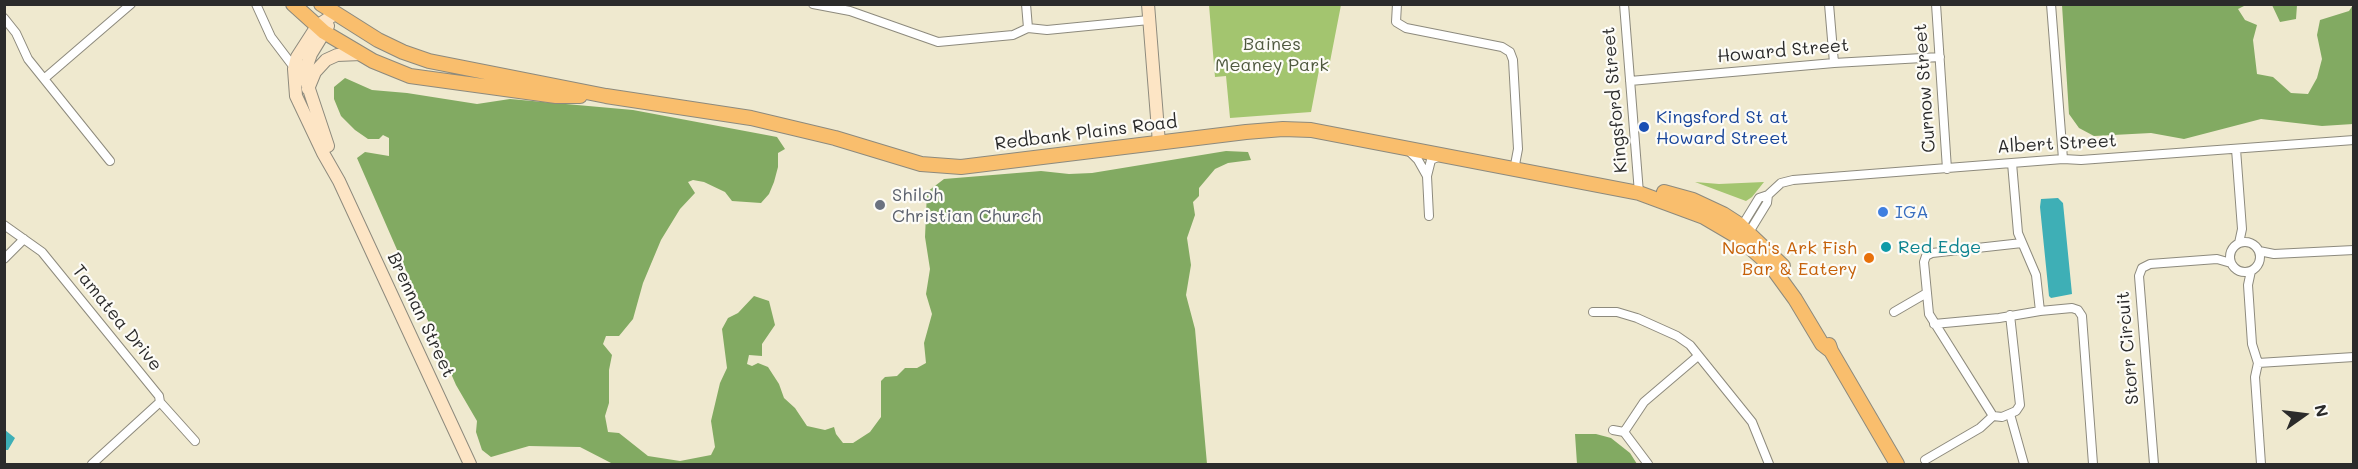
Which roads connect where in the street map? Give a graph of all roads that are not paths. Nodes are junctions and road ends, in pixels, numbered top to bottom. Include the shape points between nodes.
1 (131, 4) edge
2 (256, 4) edge
3 (293, 4) edge
4 (321, 4) edge
5 (813, 4) edge
6 (1026, 4) edge
7 (1148, 4) edge
8 (1397, 4) edge
9 (1624, 4) edge
10 (1829, 4) edge
11 (1936, 4) edge
12 (2051, 4) edge
13 (335, 14) junction
14 (4, 18) edge
15 (1149, 20) junction
16 (1028, 28) junction
17 (320, 29) junction
18 (302, 48) junction
19 (280, 49) junction
20 (361, 54) junction
21 (1940, 57) junction
22 (1834, 63) junction
23 (299, 71) junction
24 (45, 78) junction
25 (1630, 81) junction
26 (308, 89) junction
27 (606, 96) junction
28 (2354, 140) edge
29 (1159, 143) junction
30 (1406, 147) junction
31 (2236, 149) junction
32 (1443, 155) junction
33 (2063, 159) junction
34 (110, 160) dead end
35 (2012, 162) junction
36 (1947, 169) junction
37 (1514, 170) junction
38 (1427, 176) junction
39 (339, 181) junction
40 (1639, 193) junction
41 (1428, 216) dead end
42 (4, 225) edge
43 (1742, 232) junction
44 (24, 238) junction
45 (2022, 243) junction
46 (2244, 243) junction
47 (2354, 250) edge
48 (2259, 256) junction
49 (2231, 258) junction
50 (4, 259) edge
51 (2246, 271) junction
52 (1925, 294) junction
53 (2040, 311) junction
54 (1593, 312) dead end
55 (1894, 312) dead end
56 (2010, 315) junction
57 (1934, 324) junction
58 (1698, 356) junction
59 (2354, 357) edge
60 (2258, 363) junction
61 (160, 402) junction
62 (2010, 414) junction
63 (1993, 416) junction
64 (1613, 430) dead end
65 (1624, 432) junction
66 (195, 441) dead end
67 (1925, 460) dead end
68 (92, 465) edge
69 (470, 465) edge
70 (1648, 465) edge
71 (1769, 465) edge
72 (1897, 465) edge
73 (2024, 465) edge
74 (2093, 465) edge
75 (2154, 465) edge
76 (2261, 465) edge

1 - 24 street
2 - 19 street, Brennan Street
3 - 17 main road, Redbank Plains Road
4 - 13 main road, Redbank Plains Road
5 - 16 street via 850,11 938,42 1012,35
6 - 16 street
7 - 15 street
8 - 37 street via 1396,22 1406,28 1502,47 1510,52 1518,149
9 - 25 street, Kingsford Street
10 - 22 street
11 - 21 street, Curnow Street
12 - 33 street
13 - 17 street, Brennan Street
13 - 27 main road, Redbank Plains Road via 378,40 429,61
14 - 24 street via 28,59
15 - 16 street via 1047,30
15 - 29 street
17 - 18 street, Brennan Street
17 - 20 main road, Redbank Plains Road
17 - 23 street, Brennan Street via 311,54
18 - 19 street via 291,52
18 - 23 street, Brennan Street
19 - 23 street, Brennan Street
20 - 26 street via 326,60 315,72
20 - 27 main road, Redbank Plains Road via 410,76 556,96
21 - 22 street, Howard Street
21 - 36 street, Curnow Street
22 - 25 street, Howard Street
23 - 26 street, Brennan Street
23 - 39 street, Brennan Street via 296,96
24 - 34 street
25 - 40 street, Kingsford Street
26 - 39 street, Brennan Street
27 - 29 main road, Redbank Plains Road via 762,120 921,164 961,167
28 - 31 street, Albert Street
29 - 30 main road, Redbank Plains Road via 1246,132 1311,130
30 - 32 main road, Redbank Plains Road
30 - 38 street
31 - 33 street, Albert Street
31 - 46 street
32 - 37 main road, Redbank Plains Road
32 - 38 street via 1431,160
33 - 35 street, Albert Street
35 - 36 street, Albert Street
35 - 45 street
36 - 43 street, Albert Street via 1781,183 1759,198
37 - 40 main road, Redbank Plains Road
38 - 41 street
39 - 69 street, Brennan Street
40 - 43 main road, Redbank Plains Road via 1658,190 1693,200 1723,214
42 - 44 street, Tamatea Drive
43 - 72 main road, Redbank Plains Road via 1796,299 1822,344 1831,351
44 - 50 street
44 - 61 street, Tamatea Drive via 42,252
45 - 52 street via 1926,256
45 - 53 street via 2036,275
46 - 48 street
46 - 49 street
47 - 48 street
48 - 51 street
49 - 51 street
49 - 75 street, Storr Circuit via 2150,264 2142,268 2139,276
51 - 60 street via 2252,344
52 - 55 street
52 - 57 street via 1926,308
53 - 56 street
53 - 74 street via 2072,308 2082,316
54 - 58 street via 1617,312 1653,324 1690,345
56 - 57 street
56 - 62 street via 2020,405
57 - 63 street
58 - 65 street via 1644,402
58 - 71 street via 1752,422
59 - 60 street
60 - 76 street via 2255,377
61 - 66 street, Tamatea Drive
61 - 68 street
62 - 63 street
62 - 73 street
63 - 67 street via 1980,428
64 - 65 street
65 - 70 street

